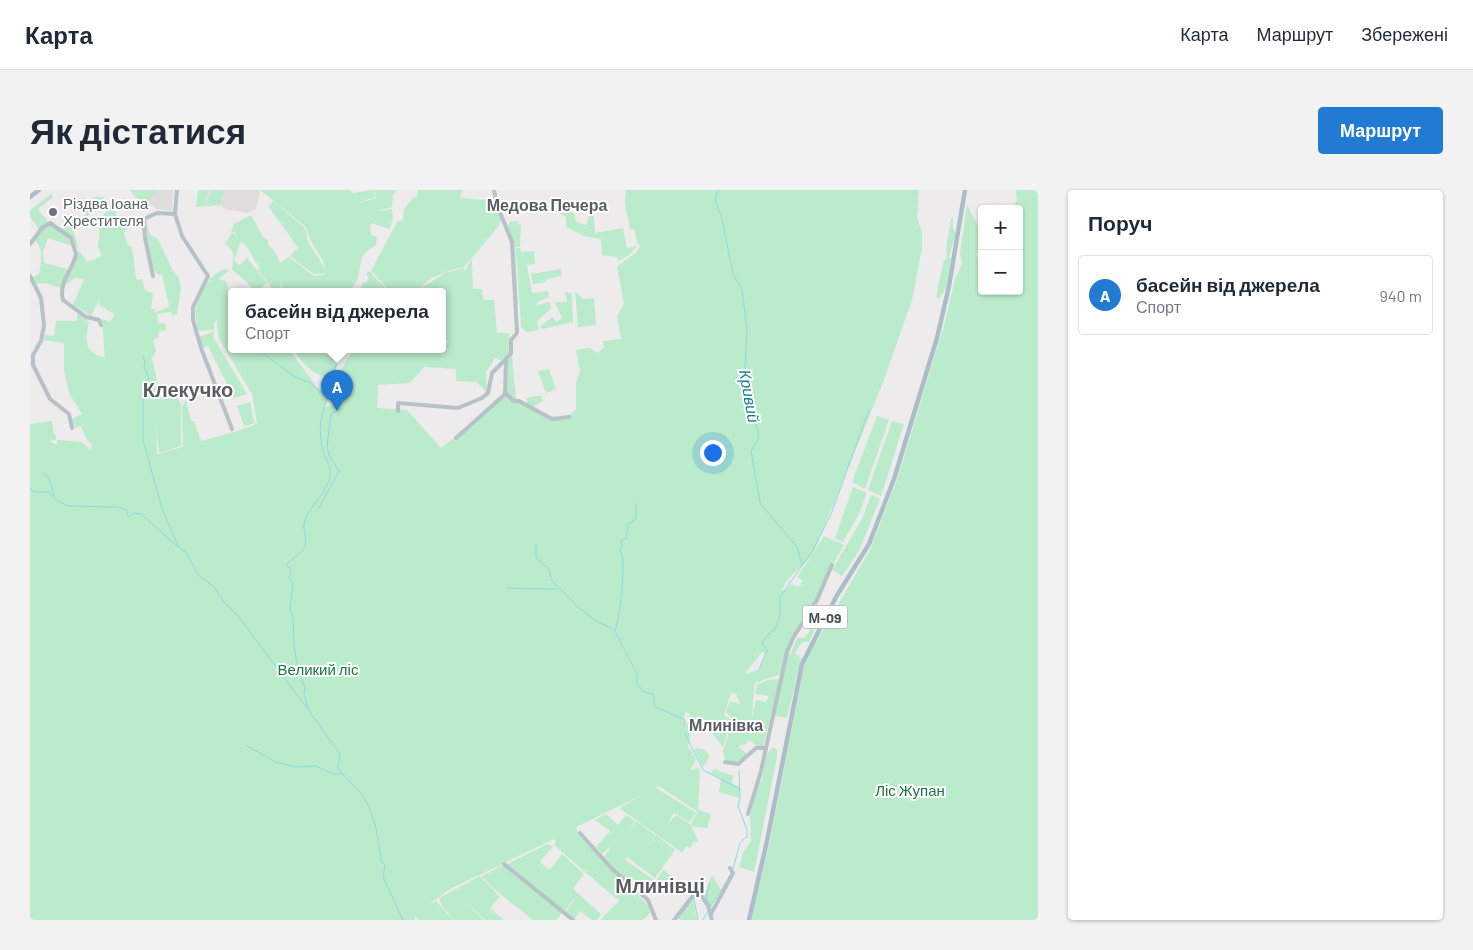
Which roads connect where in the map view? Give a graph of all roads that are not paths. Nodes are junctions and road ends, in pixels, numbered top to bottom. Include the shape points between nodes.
1 (39, 190) edge
2 (177, 190) edge
3 (494, 190) edge
4 (965, 190) edge
5 (30, 197) edge
6 (175, 214) junction
7 (30, 244) edge
8 (30, 276) edge
9 (153, 276) dead end
10 (101, 325) dead end
11 (506, 360) junction
12 (505, 393) junction
13 (398, 411) dead end
14 (569, 417) dead end
15 (72, 428) dead end
16 (232, 429) dead end
17 (456, 438) dead end
18 (832, 565) dead end
19 (765, 748) junction
20 (725, 762) dead end
21 (748, 814) dead end
22 (580, 833) dead end
23 (504, 864) dead end
24 (731, 870) dead end
25 (711, 914) junction
26 (570, 919) edge
27 (656, 920) edge
28 (675, 920) edge
29 (712, 920) edge
30 (749, 920) edge

1 - 5 main road
2 - 6 street
3 - 11 street via 512,242 517,333 511,340 511,354
4 - 30 main road, М-09 via 939,327 899,464 873,535 802,664 768,841
6 - 9 street via 157,213 144,219
6 - 16 street via 185,242 208,276 195,302 193,320
7 - 10 street via 50,223 71,238 76,254 66,275 63,300 86,317 99,320
8 - 15 street via 41,298 44,325 41,342 33,355 33,365 50,399 69,414
11 - 12 street
11 - 13 street via 492,374 488,393 482,398 458,408 398,403
12 - 14 street via 514,401 552,419
12 - 17 street
18 - 19 street via 817,600 790,643
19 - 20 street via 754,750 740,763
19 - 21 street
22 - 27 street via 612,869 648,900
23 - 26 street
24 - 25 street
25 - 28 street via 700,895 692,897
25 - 29 street

